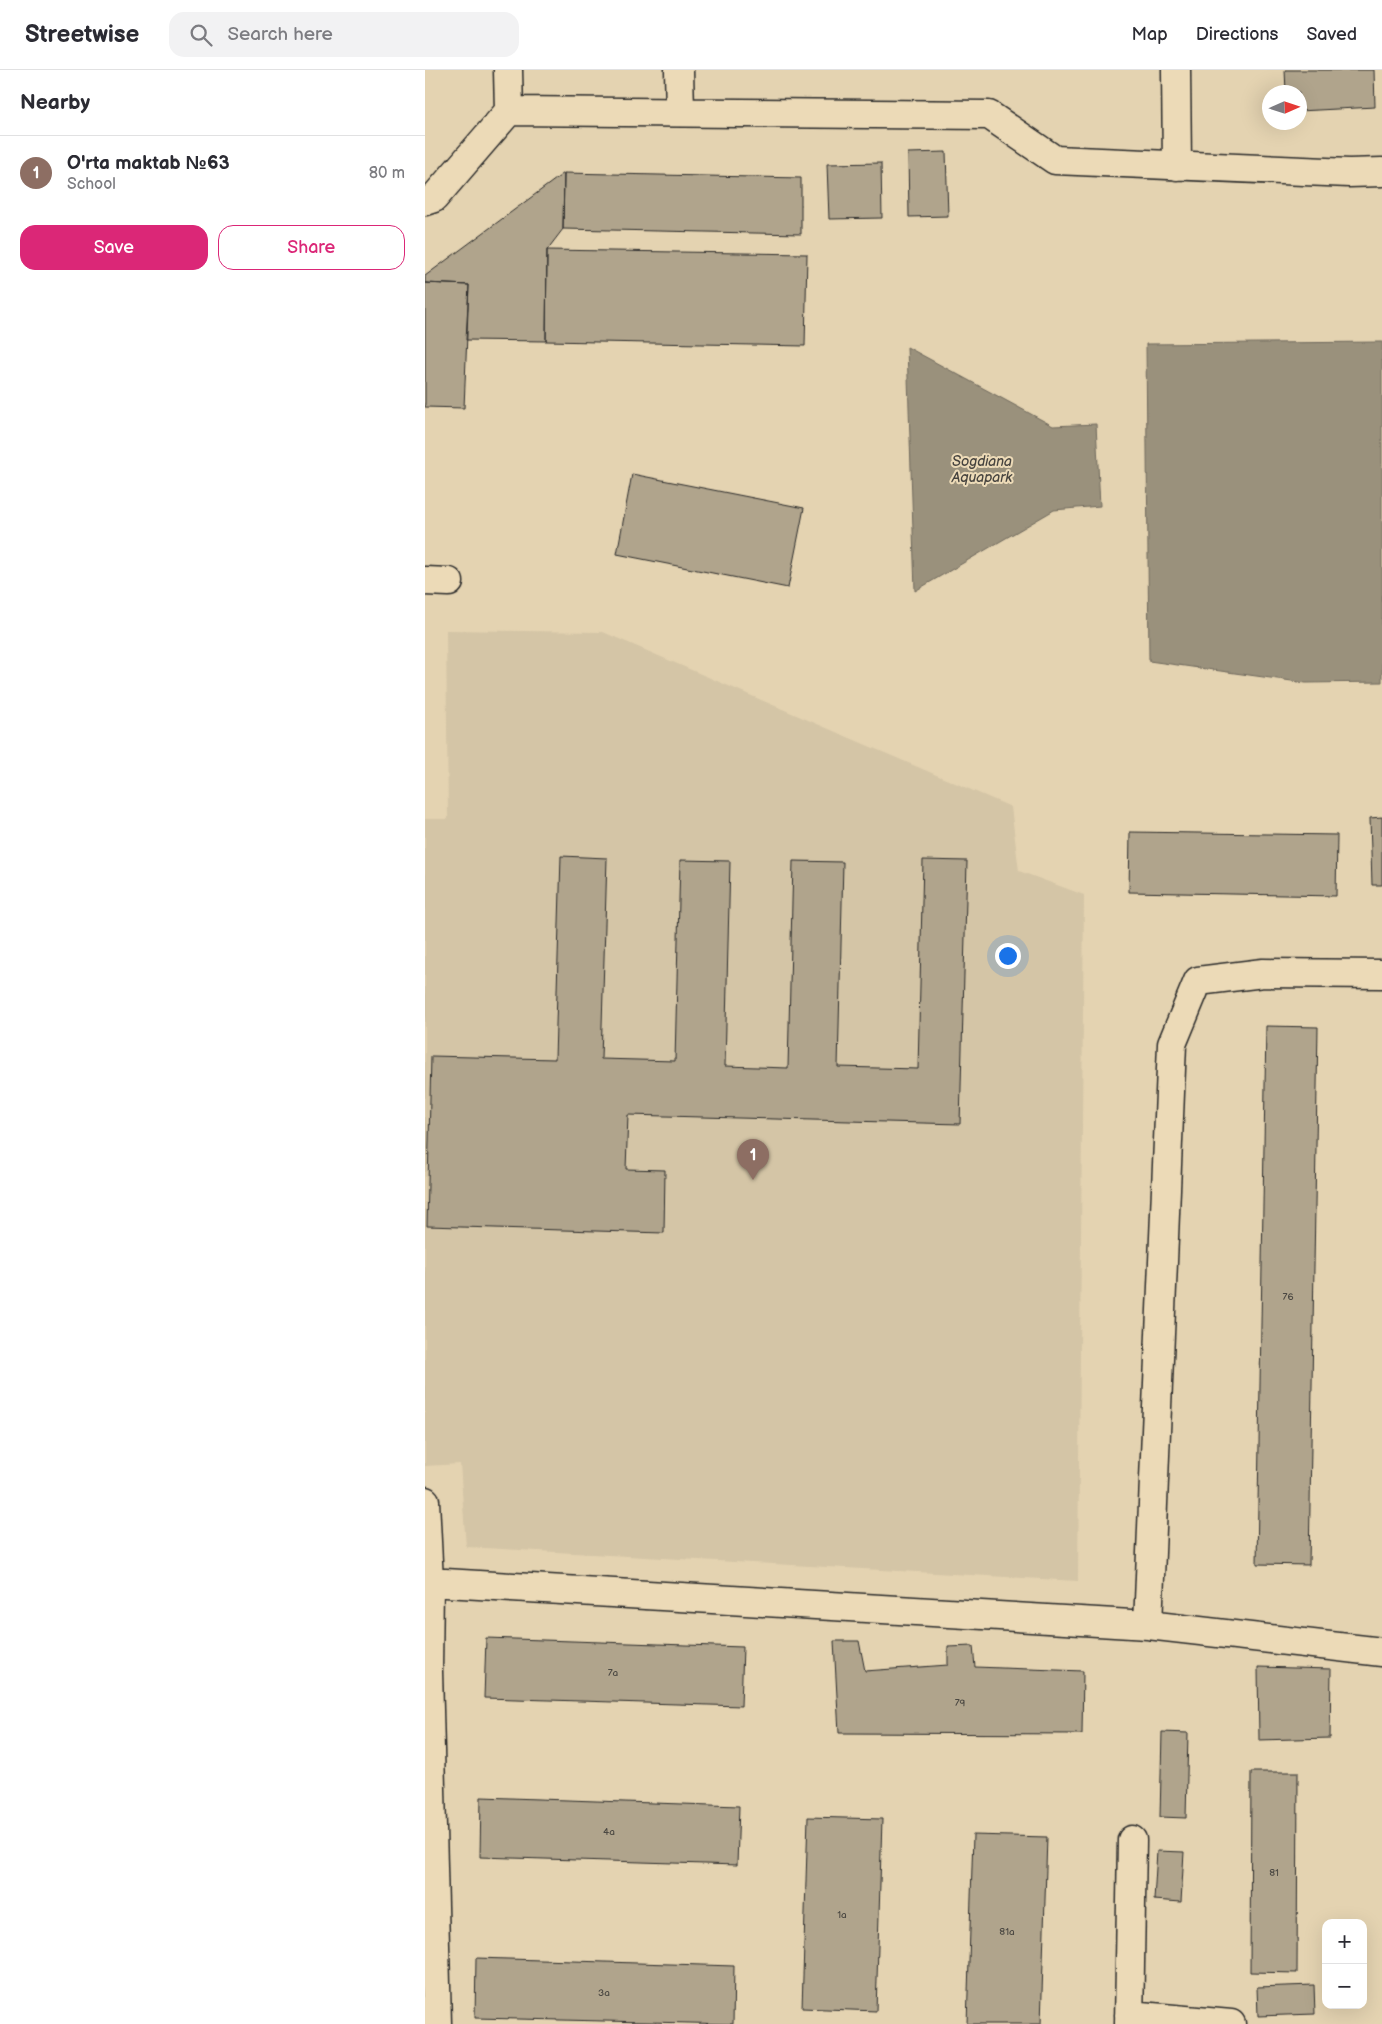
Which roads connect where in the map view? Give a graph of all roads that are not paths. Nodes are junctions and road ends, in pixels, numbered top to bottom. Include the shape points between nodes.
1 (508, 70) edge
2 (679, 70) edge
3 (1176, 70) edge
4 (509, 111) junction
5 (680, 112) junction
6 (1177, 166) junction
7 (1382, 172) edge
8 (425, 201) edge
9 (1382, 974) edge
10 (425, 1501) edge
11 (429, 1582) junction
12 (1148, 1625) junction
13 (1382, 1652) edge
14 (427, 1671) edge
15 (1132, 1840) dead end
16 (1129, 2019) edge
17 (437, 2024) edge
18 (1231, 2024) edge

1 - 4 street
2 - 5 street
3 - 6 street
4 - 5 street
4 - 8 street via 435,198
5 - 6 street via 989,115 1055,160
6 - 7 street
9 - 12 street via 1263,973 1197,981 1172,1044
10 - 11 street
11 - 12 street
11 - 14 street
12 - 13 street
14 - 17 street
15 - 16 street
16 - 18 street

